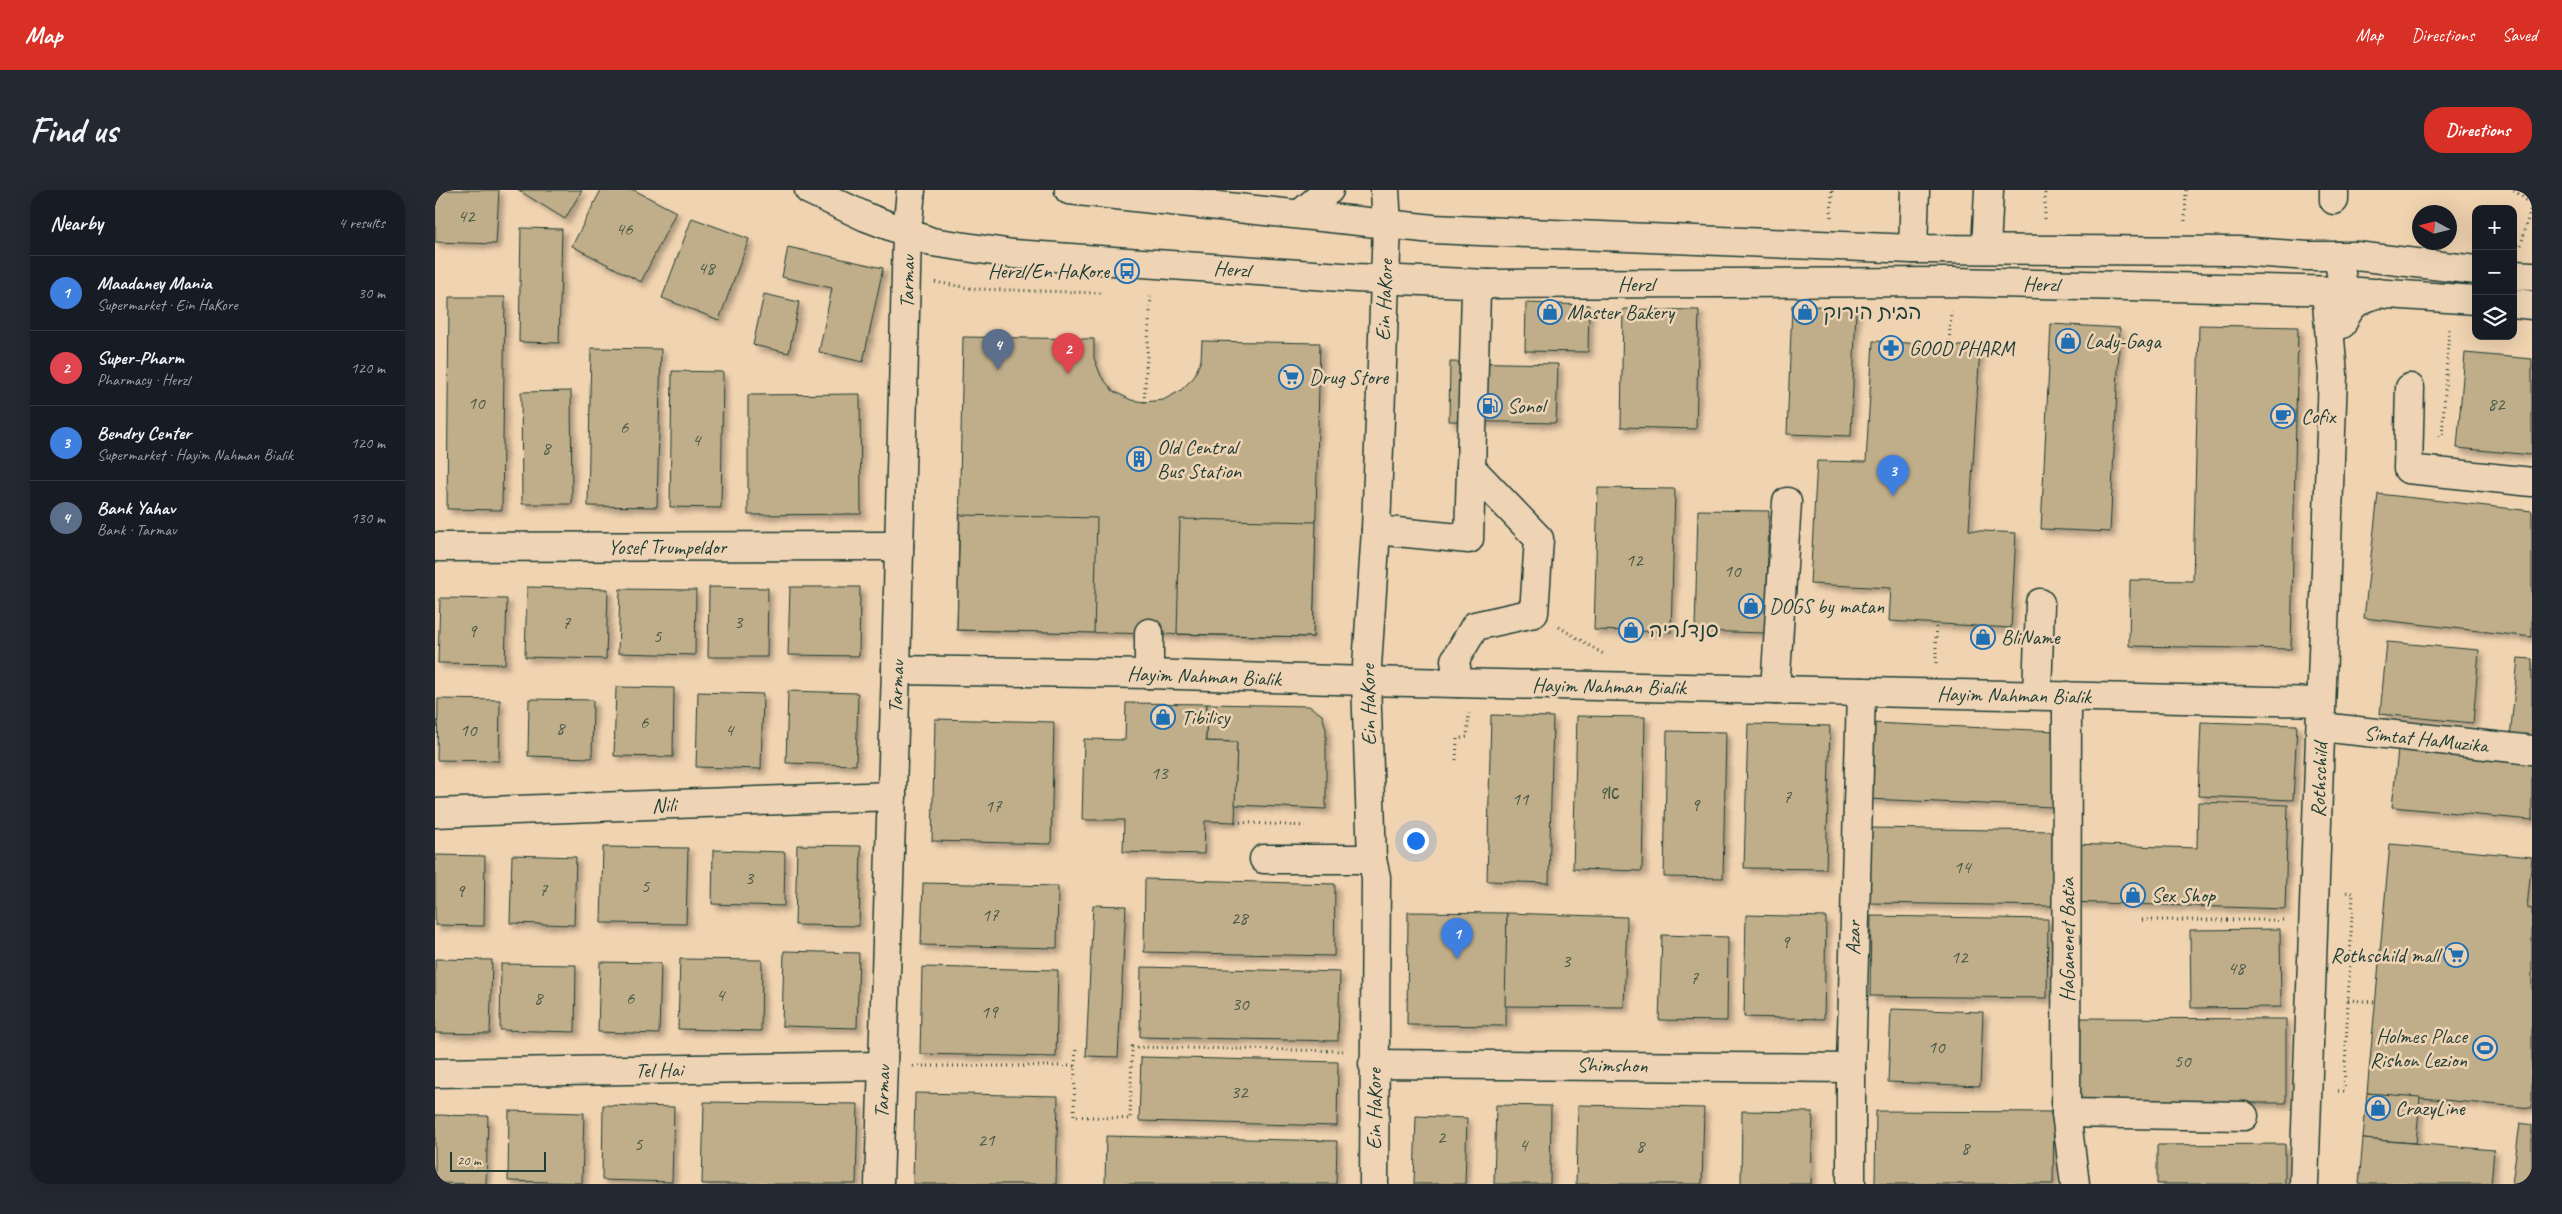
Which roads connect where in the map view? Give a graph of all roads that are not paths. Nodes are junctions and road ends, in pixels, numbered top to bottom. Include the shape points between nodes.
1 (809, 190) edge
2 (911, 190) edge
3 (1069, 190) edge
4 (1329, 190) edge
5 (1385, 190) edge
6 (1915, 190) edge
7 (1989, 190) edge
8 (1301, 214) junction
9 (1387, 225) junction
10 (907, 234) junction
11 (1913, 249) junction
12 (1985, 249) junction
13 (2337, 256) junction
14 (2472, 270) edge
15 (2517, 275) edge
16 (2532, 276) edge
17 (1385, 279) junction
18 (1488, 284) junction
19 (2335, 291) junction
20 (2379, 293) junction
21 (2463, 300) edge
22 (2517, 304) edge
23 (2532, 305) edge
24 (2342, 324) junction
25 (2333, 375) junction
26 (2410, 388) dead end
27 (1471, 468) junction
28 (2532, 482) edge
29 (1787, 502) dead end
30 (1376, 530) junction
31 (899, 546) junction
32 (435, 547) edge
33 (2040, 602) dead end
34 (1149, 633) dead end
35 (897, 670) junction
36 (1149, 674) junction
37 (1366, 681) junction
38 (1465, 683) junction
39 (1775, 690) junction
40 (1861, 692) junction
41 (2037, 696) junction
42 (2067, 696) junction
43 (2321, 715) junction
44 (2532, 750) edge
45 (892, 796) junction
46 (435, 813) edge
47 (1264, 858) dead end
48 (1372, 860) junction
49 (1373, 1058) junction
50 (882, 1066) junction
51 (1851, 1068) junction
52 (435, 1073) edge
53 (2067, 1113) junction
54 (2244, 1116) dead end
55 (879, 1184) edge
56 (1374, 1184) edge
57 (1851, 1184) edge
58 (2075, 1184) edge
59 (2305, 1184) edge

1 - 10 street, Herzl
2 - 10 street, Tarmav
3 - 8 street, Herzl
4 - 8 street
5 - 9 street, Ein HaKore
6 - 11 street
7 - 12 street
8 - 9 street, Herzl
9 - 11 street, Herzl
9 - 17 street, Ein HaKore
10 - 17 street, Herzl via 932,242 1013,254
10 - 31 street, Tarmav
11 - 12 street, Herzl
12 - 13 street, Herzl via 2239,251
13 - 14 street, Herzl
13 - 19 street, Rothschild
15 - 16 street
17 - 18 street, Herzl
17 - 30 street, Ein HaKore
18 - 19 street, Herzl via 1952,282
18 - 27 street via 1476,292
19 - 20 street, Herzl
19 - 24 street, Rothschild
19 - 25 street, Rothschild
20 - 21 street, Herzl
20 - 24 street via 2357,300
22 - 23 street
24 - 25 street, Rothschild
25 - 43 street, Rothschild
26 - 28 street via 2408,469
27 - 30 street via 1469,539
27 - 38 street via 1539,539 1534,613 1475,626 1455,660
29 - 39 street
30 - 37 street, Ein HaKore
31 - 32 street, Yosef Trumpeldor
31 - 35 street, Tarmav
33 - 41 street
34 - 36 street
35 - 36 street, Hayim Nahman Bialik
35 - 45 street, Tarmav
36 - 37 street, Hayim Nahman Bialik
37 - 38 street, Hayim Nahman Bialik
37 - 48 street, Ein HaKore
38 - 39 street, Hayim Nahman Bialik
39 - 40 street, Hayim Nahman Bialik
40 - 41 street, Hayim Nahman Bialik
40 - 51 street, Azar
41 - 42 street, Hayim Nahman Bialik
42 - 43 street, Hayim Nahman Bialik
42 - 53 street, HaGanenet Batia
43 - 44 street, Simtat HaMuzika
43 - 59 street, Rothschild
45 - 46 street, Nili
45 - 50 street, Tarmav
47 - 48 street
48 - 49 street, Ein HaKore via 1376,877
49 - 51 street, Shimshon
49 - 56 street, Ein HaKore
50 - 52 street, Tel Hai
50 - 55 street, Tarmav
51 - 57 street, Azar
53 - 54 street
53 - 58 street, HaGanenet Batia

